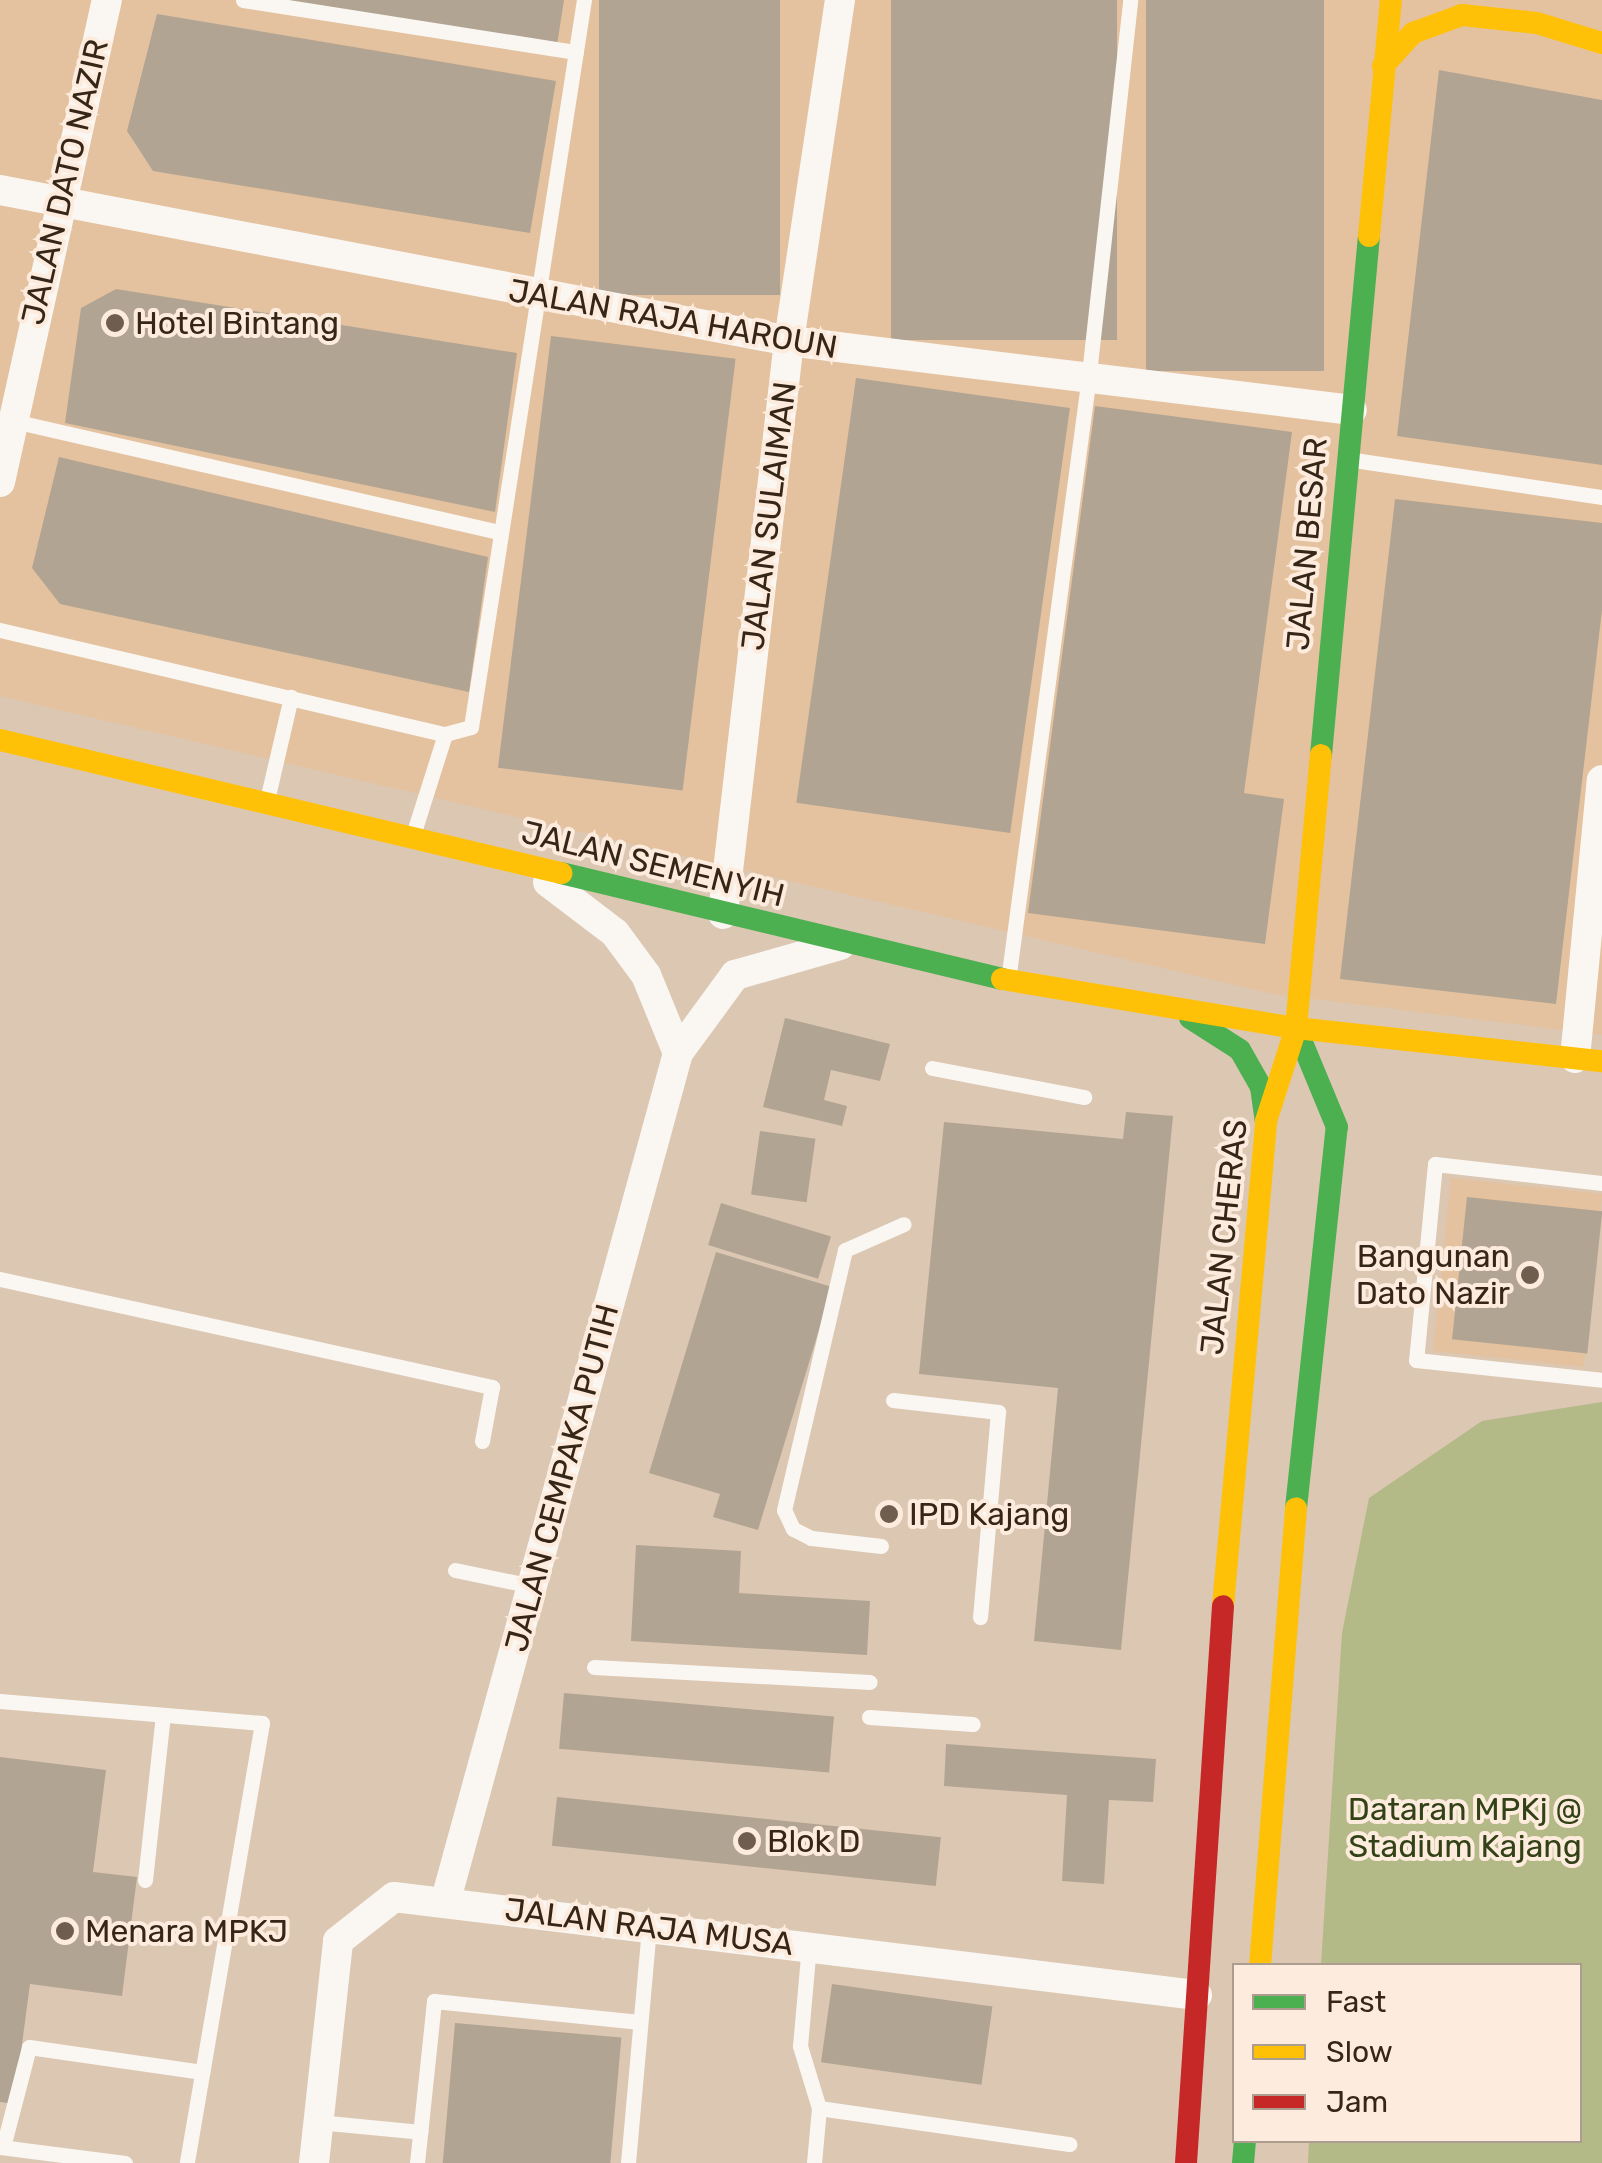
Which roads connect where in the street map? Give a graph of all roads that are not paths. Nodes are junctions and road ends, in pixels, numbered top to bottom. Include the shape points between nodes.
1 (108, 0) edge
2 (243, 0) edge
3 (584, 0) edge
4 (840, 0) edge
5 (1130, 0) edge
6 (1391, 0) edge
7 (1514, 0) edge
8 (1536, 23) junction
9 (1602, 43) edge
10 (576, 52) junction
11 (1383, 66) junction
12 (0, 190) edge
13 (58, 204) junction
14 (534, 295) junction
15 (789, 340) junction
16 (1088, 382) junction
17 (1352, 410) junction
18 (6, 419) edge
19 (1348, 459) junction
20 (0, 482) edge
21 (1602, 496) edge
22 (500, 532) junction
23 (0, 630) edge
24 (291, 697) junction
25 (445, 734) junction
26 (0, 740) edge
27 (1602, 780) edge
28 (266, 804) junction
29 (412, 839) junction
30 (525, 867) junction
31 (723, 914) junction
32 (843, 944) junction
33 (1008, 980) junction
34 (1180, 1012) junction
35 (1296, 1028) junction
36 (678, 1054) junction
37 (1588, 1059) edge
38 (932, 1068) dead end
39 (1084, 1097) dead end
40 (1266, 1121) junction
41 (1602, 1184) edge
42 (904, 1224) dead end
43 (0, 1278) edge
44 (1602, 1380) edge
45 (894, 1400) dead end
46 (482, 1442) dead end
47 (881, 1546) dead end
48 (455, 1570) dead end
49 (532, 1586) junction
50 (980, 1617) dead end
51 (594, 1667) dead end
52 (870, 1682) dead end
53 (0, 1701) edge
54 (163, 1714) junction
55 (868, 1717) dead end
56 (972, 1724) dead end
57 (145, 1880) dead end
58 (445, 1903) junction
59 (649, 1927) junction
60 (808, 1945) junction
61 (1260, 1963) edge
62 (1197, 1996) junction
63 (640, 2022) junction
64 (202, 2072) junction
65 (819, 2108) junction
66 (318, 2122) junction
67 (420, 2132) junction
68 (1069, 2144) dead end
69 (2, 2147) edge
70 (125, 2163) edge
71 (187, 2163) edge
72 (314, 2163) edge
73 (418, 2163) edge
74 (628, 2163) edge
75 (814, 2163) edge
76 (1186, 2163) edge

1 - 13 street, JALAN DATO NAZIR
2 - 10 lane
3 - 10 lane
4 - 15 street, JALAN SULAIMAN
5 - 16 lane
6 - 11 main road, JALAN BESAR
7 - 8 main road
8 - 9 main road
8 - 11 main road via 1442,18 1412,33
10 - 14 lane
11 - 17 main road, JALAN BESAR
12 - 13 street, JALAN RAJA HAROUN
13 - 14 street, JALAN RAJA HAROUN
13 - 18 street, JALAN DATO NAZIR
14 - 15 street, JALAN RAJA HAROUN
14 - 22 lane
15 - 16 street, JALAN RAJA HAROUN
15 - 31 street, JALAN SULAIMAN
16 - 17 street, JALAN RAJA HAROUN
16 - 33 lane
17 - 19 main road, JALAN BESAR
18 - 20 street, JALAN DATO NAZIR
18 - 22 lane
19 - 21 lane
19 - 35 main road, JALAN BESAR
22 - 25 lane via 471,727
23 - 24 lane
24 - 25 lane
24 - 28 lane
25 - 29 lane
26 - 28 main road, JALAN SEMENYIH
27 - 37 street
28 - 29 main road, JALAN SEMENYIH
29 - 30 main road, JALAN SEMENYIH
30 - 31 main road, JALAN SEMENYIH
30 - 36 street via 615,933 646,975
31 - 32 main road, JALAN SEMENYIH
32 - 33 main road, JALAN SEMENYIH
32 - 36 street, JALAN CEMPAKA PUTIH via 735,975
33 - 34 main road, JALAN SEMENYIH
34 - 35 main road, JALAN SEMENYIH
34 - 40 main road via 1240,1050 1260,1087
35 - 37 main road, JALAN SEMENYIH
35 - 40 main road, JALAN CHERAS
35 - 61 main road via 1337,1127 1285,1609
36 - 49 street, JALAN CEMPAKA PUTIH
38 - 39 lane
40 - 62 main road, JALAN CHERAS via 1216,1686
41 - 44 lane via 1435,1164 1416,1360
42 - 47 lane via 845,1250 784,1510 793,1529 812,1538
43 - 46 lane via 492,1387
45 - 50 lane via 998,1412
48 - 49 lane
49 - 58 street, JALAN CEMPAKA PUTIH
51 - 52 lane
53 - 54 lane
54 - 57 lane
54 - 64 lane via 262,1724
55 - 56 lane
58 - 59 street, JALAN RAJA MUSA
58 - 66 street, JALAN RAJA MUSA via 394,1897 338,1942
59 - 60 street, JALAN RAJA MUSA
59 - 63 lane
60 - 62 street, JALAN RAJA MUSA
60 - 65 lane via 800,2046
62 - 76 main road, JALAN CHERAS
63 - 67 lane via 434,2001
63 - 74 lane
64 - 69 lane via 28,2047
64 - 71 lane
65 - 68 lane
65 - 75 lane
66 - 67 lane
66 - 72 street, JALAN RAJA MUSA
67 - 73 lane
69 - 70 lane

